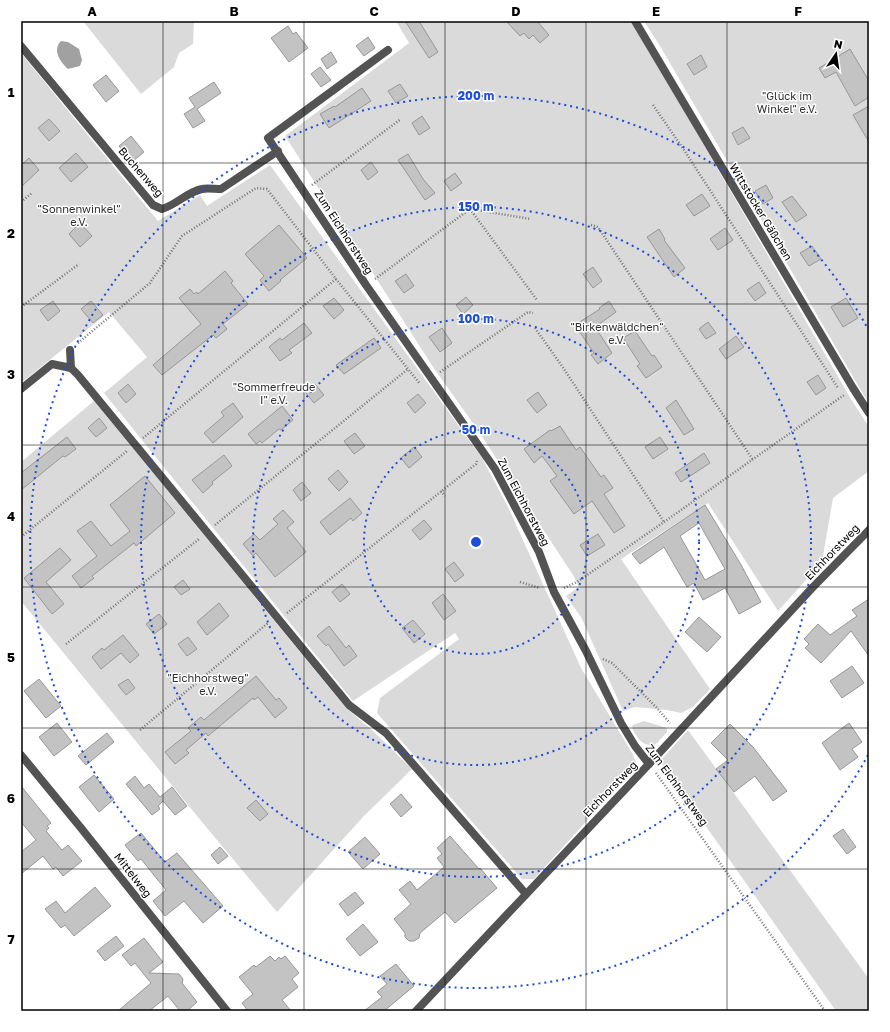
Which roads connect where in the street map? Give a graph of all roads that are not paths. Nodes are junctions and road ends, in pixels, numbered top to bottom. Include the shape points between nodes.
1 (635, 21) edge
2 (21, 46) edge
3 (388, 50) dead end
4 (278, 151) junction
5 (70, 350) road end
6 (71, 368) junction
7 (21, 389) edge
8 (869, 413) edge
9 (869, 530) edge
10 (21, 755) edge
11 (650, 764) junction
12 (526, 894) junction
13 (227, 1011) edge
14 (416, 1011) edge

1 - 8 street, Wittstocker Gäßchen
2 - 4 street, Buchenweg via 153,204 162,209 202,188 220,189
3 - 4 street, Zum Eichhorstweg via 268,138
4 - 11 street, Zum Eichhorstweg via 366,285 495,468 538,552 554,592 621,723
5 - 6 street
6 - 7 street via 52,364
6 - 12 street via 349,705 386,732
9 - 11 street, Eichhorstweg
10 - 13 street, Mittelweg
11 - 12 street, Eichhorstweg
12 - 14 street, Eichhorstweg

